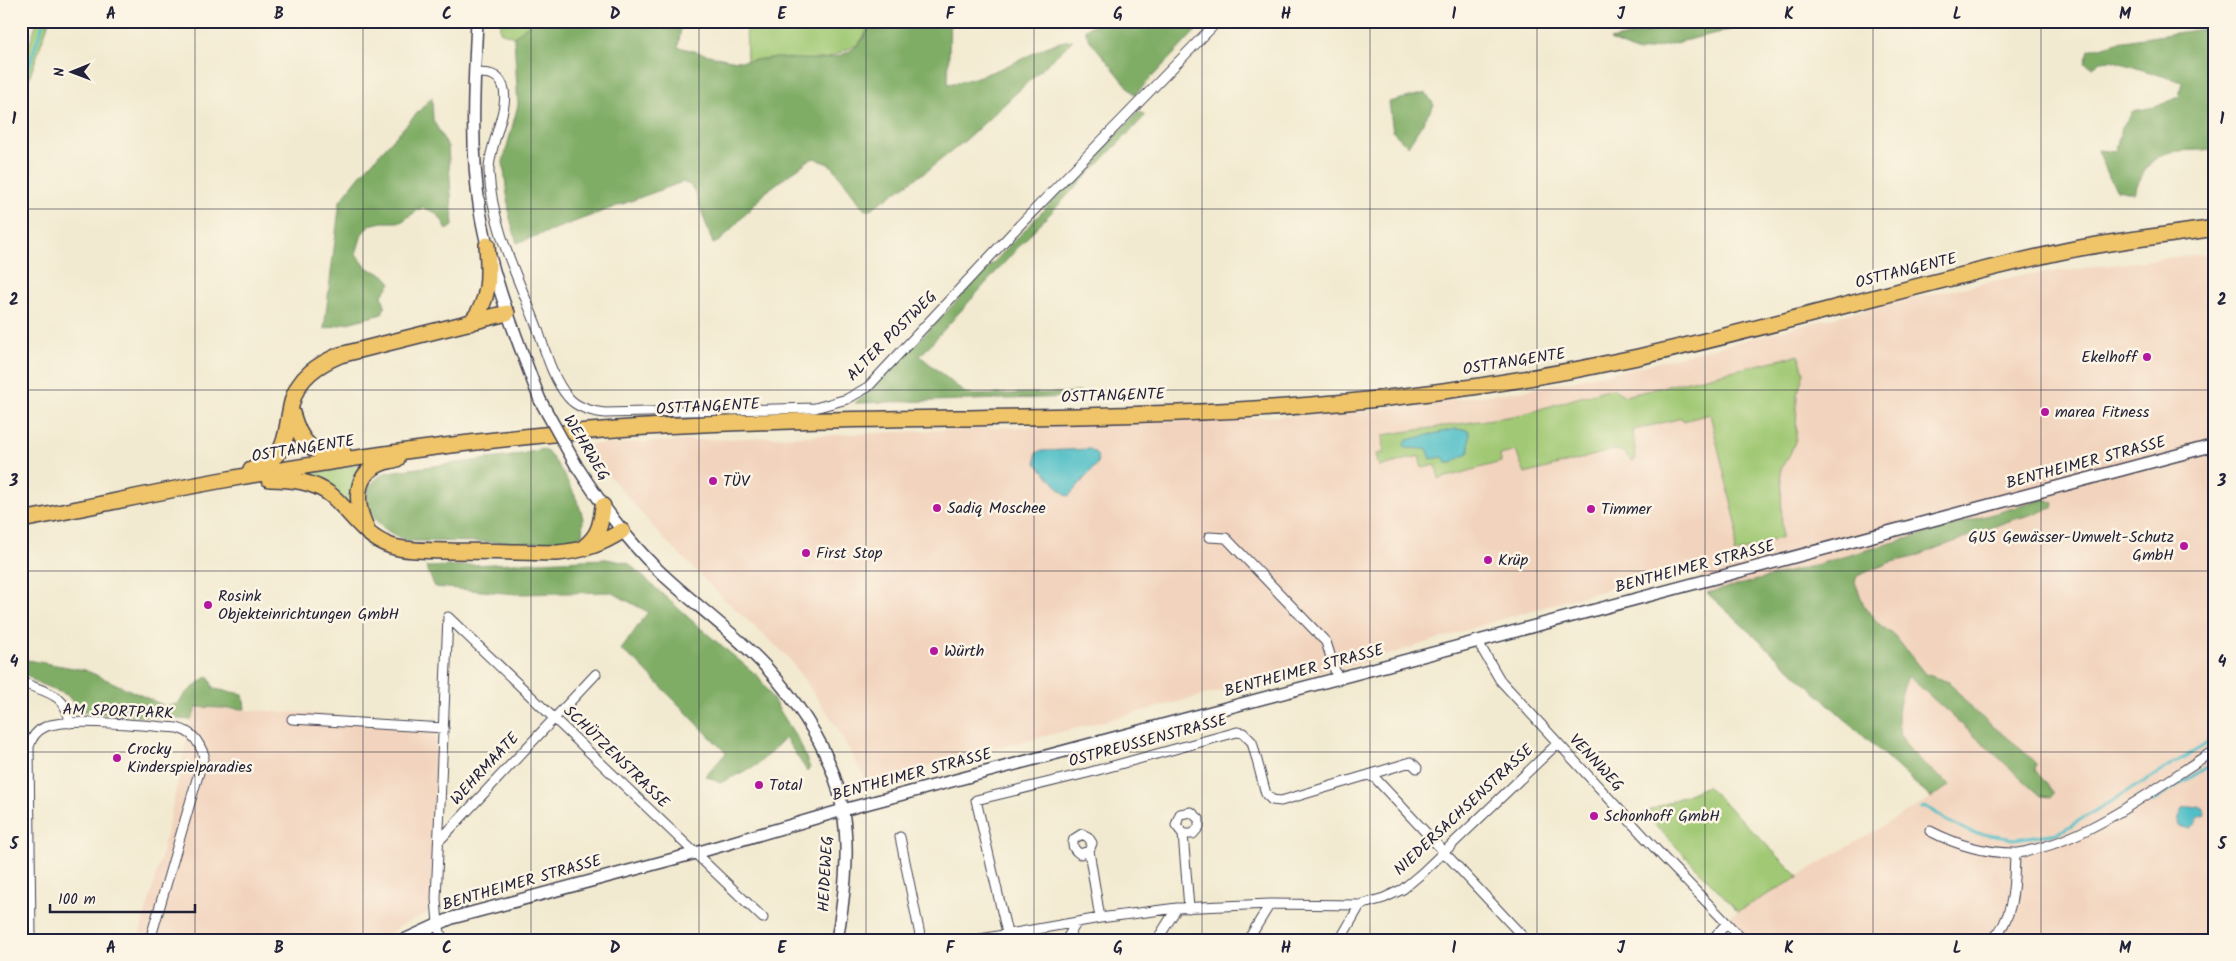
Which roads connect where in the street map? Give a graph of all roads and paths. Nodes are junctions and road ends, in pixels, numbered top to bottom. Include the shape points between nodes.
1 (477, 21) edge
2 (1218, 21) edge
3 (475, 73) junction
4 (2215, 228) edge
5 (2195, 231) junction
6 (2215, 233) edge
7 (488, 245) junction
8 (507, 313) junction
9 (470, 323) junction
10 (291, 412) junction
11 (2215, 445) edge
12 (436, 448) junction
13 (397, 452) junction
14 (229, 479) junction
15 (603, 506) junction
16 (21, 520) edge
17 (622, 531) junction
18 (369, 533) junction
19 (1209, 536) dead end
20 (578, 552) junction
21 (448, 617) joint
22 (1478, 642) junction
23 (596, 674) dead end
24 (1338, 680) junction
25 (21, 682) edge
26 (554, 718) junction
27 (292, 720) dead end
28 (70, 723) junction
29 (444, 728) junction
30 (1558, 743) junction
31 (2215, 750) edge
32 (1418, 768) dead end
33 (1368, 775) junction
34 (843, 810) junction
35 (1930, 831) dead end
36 (1183, 834) dead end
37 (900, 837) dead end
38 (438, 840) junction
39 (1089, 851) dead end
40 (1444, 852) junction
41 (696, 853) junction
42 (2015, 854) junction
43 (1270, 904) junction
44 (1360, 905) junction
45 (1177, 908) junction
46 (1189, 908) junction
47 (763, 918) dead end
48 (1100, 918) junction
49 (1077, 922) junction
50 (1727, 923) junction
51 (438, 924) junction
52 (1007, 933) junction
53 (31, 940) edge
54 (150, 940) edge
55 (404, 940) edge
56 (442, 940) edge
57 (837, 940) edge
58 (921, 940) edge
59 (976, 940) edge
60 (1066, 940) edge
61 (1157, 940) edge
62 (1248, 940) edge
63 (1340, 940) edge
64 (1526, 940) edge
65 (1712, 940) edge
66 (1743, 940) edge
67 (1992, 940) edge

1 - 3 street, WEHRWEG
2 - 3 street, ALTER POSTWEG via 1012,232 868,387 847,399 815,408 605,413 588,410 568,398 552,367 500,238 494,211 490,155 504,106 503,86 489,72
3 - 7 street, WEHRWEG via 476,173
4 - 5 main road
5 - 6 main road
5 - 12 main road, OSTTANGENTE via 2068,250 1642,356 1530,378 1426,393 1223,410 840,419 616,429
7 - 8 street, WEHRWEG
7 - 9 main road via 485,298 478,315
8 - 9 main road
8 - 15 street, WEHRWEG, bridge via 540,400
9 - 10 main road via 340,354 327,360 303,379 291,403
10 - 13 main road via 300,437 320,452
10 - 14 main road via 277,456
11 - 22 street, BENTHEIMER STRASSE
12 - 13 main road, OSTTANGENTE
12 - 18 main road via 382,463 366,475 358,490 357,501
13 - 14 main road, OSTTANGENTE
14 - 16 main road, OSTTANGENTE
14 - 18 main road via 286,479 313,485 331,495
15 - 17 street, WEHRWEG
15 - 20 main road via 600,528 593,540
17 - 20 main road
17 - 34 street, WEHRWEG via 657,569 766,666 787,692 807,720 825,755
18 - 20 main road via 383,543 403,548
19 - 24 street via 1226,538 1326,642
21 - 26 street, SCHÜTZENSTRASSE
21 - 29 street, WEHRMAATE
22 - 24 street, BENTHEIMER STRASSE
22 - 30 street, VENNWEG via 1500,680
23 - 26 street, WEHRMAATE
24 - 34 street, BENTHEIMER STRASSE
25 - 28 street via 62,700
26 - 38 street, WEHRMAATE
26 - 41 street, SCHÜTZENSTRASSE
27 - 29 street
28 - 53 street, AM SPORTPARK via 45,727 31,740 29,748
28 - 54 street, AM SPORTPARK via 177,728 198,739 204,755
29 - 38 street, WEHRMAATE
30 - 40 street, NIEDERSACHSENSTRASSE
30 - 50 street, VENNWEG
31 - 42 street via 2082,833
32 - 33 street via 1411,762
33 - 40 street via 1380,782
33 - 52 street, OSTPREUSSENSTRASSE via 1280,801 1272,800 1266,794 1252,742 1237,732 976,800
34 - 41 street, BENTHEIMER STRASSE
34 - 57 street, HEIDEWEG via 846,853
35 - 42 street via 1962,844
36 - 46 street
37 - 58 street
38 - 51 street, WEHRMAATE
39 - 48 street
40 - 44 street, NIEDERSACHSENSTRASSE via 1403,889
40 - 64 street
41 - 47 street, SCHÜTZENSTRASSE
41 - 51 street, BENTHEIMER STRASSE
42 - 67 street via 2008,915
43 - 44 street, NIEDERSACHSENSTRASSE
43 - 46 street, NIEDERSACHSENSTRASSE
43 - 62 street
44 - 63 street
45 - 46 street, NIEDERSACHSENSTRASSE
45 - 48 street, NIEDERSACHSENSTRASSE
45 - 61 street
48 - 49 street, NIEDERSACHSENSTRASSE
49 - 52 street, NIEDERSACHSENSTRASSE
49 - 60 street
50 - 65 street
50 - 66 street, VENNWEG
51 - 55 street, BENTHEIMER STRASSE
51 - 56 street, WEHRMAATE
52 - 59 street, NIEDERSACHSENSTRASSE

